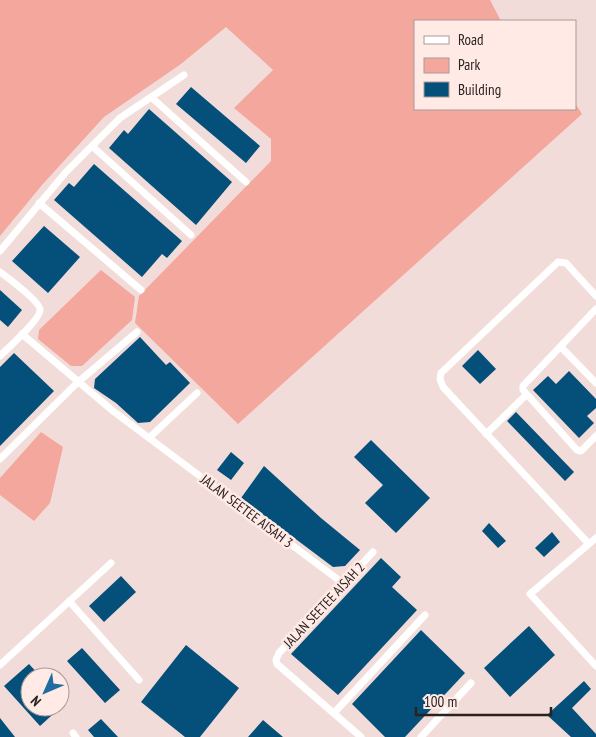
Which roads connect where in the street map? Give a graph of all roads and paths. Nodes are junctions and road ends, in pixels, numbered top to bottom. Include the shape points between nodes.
1 (184, 75) dead end
2 (151, 97) junction
3 (92, 146) junction
4 (246, 182) dead end
5 (39, 203) junction
6 (191, 235) dead end
7 (0, 251) edge
8 (0, 272) edge
9 (141, 290) dead end
10 (596, 296) edge
11 (596, 309) edge
12 (137, 332) dead end
13 (22, 334) junction
14 (560, 347) junction
15 (0, 356) edge
16 (77, 383) junction
17 (596, 383) edge
18 (198, 392) dead end
19 (526, 395) junction
20 (486, 434) junction
21 (596, 436) edge
22 (150, 438) junction
23 (0, 459) edge
24 (596, 538) edge
25 (589, 544) junction
26 (373, 552) dead end
27 (111, 563) dead end
28 (344, 584) junction
29 (69, 601) junction
30 (426, 616) dead end
31 (0, 664) edge
32 (596, 666) edge
33 (139, 680) dead end
34 (471, 683) dead end
35 (334, 713) junction
36 (361, 737) edge
37 (421, 737) edge

1 - 2 street
2 - 3 street via 120,118
2 - 4 street
3 - 5 street
3 - 6 street
5 - 7 street
5 - 9 street
8 - 13 street via 40,307 34,322
10 - 20 street via 566,263 558,262 441,373 443,387
11 - 14 street
12 - 16 street
13 - 15 street
13 - 16 street, JALAN SEETEE AISAH 3
14 - 17 street
14 - 19 street via 523,386
16 - 22 street, JALAN SEETEE AISAH 3
16 - 23 street
18 - 22 street
19 - 20 street
19 - 21 street via 577,450 581,451
20 - 25 street
22 - 28 street, JALAN SEETEE AISAH 3
24 - 25 street
25 - 32 street via 530,594
26 - 28 street, JALAN SEETEE AISAH 2
27 - 29 street
28 - 35 street, JALAN SEETEE AISAH 2 via 276,660
29 - 31 street
29 - 33 street
30 - 35 street
34 - 37 street
35 - 36 street

